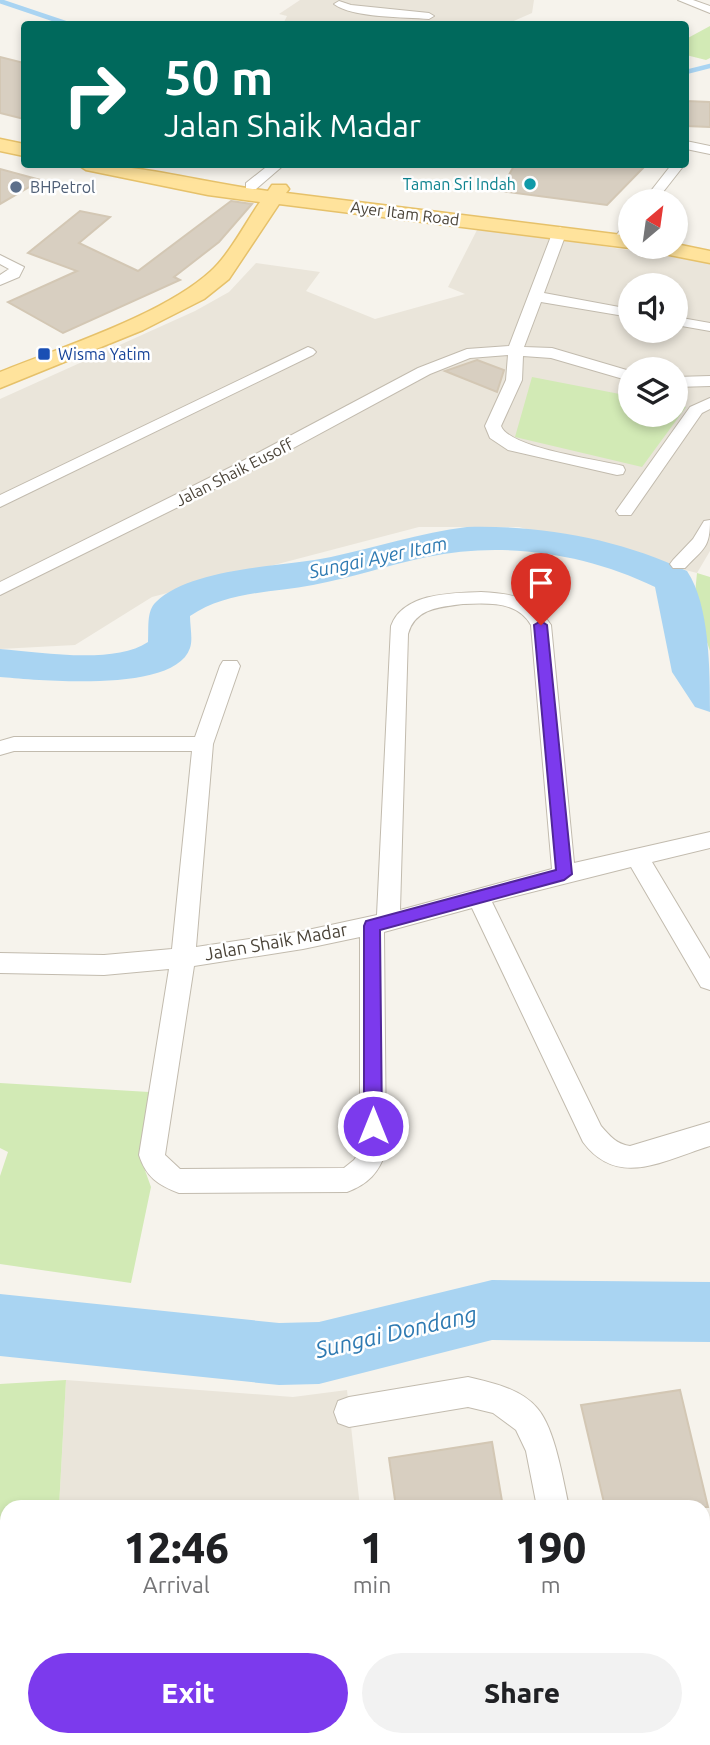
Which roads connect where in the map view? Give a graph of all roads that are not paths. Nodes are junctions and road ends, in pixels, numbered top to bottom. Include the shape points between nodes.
1 (683, 0) edge
2 (339, 4) dead end
3 (365, 5) edge
4 (439, 5) dead end
5 (710, 10) edge
6 (425, 20) edge
7 (0, 145) edge
8 (21, 149) edge
9 (689, 150) edge
10 (710, 150) edge
11 (108, 168) edge
12 (274, 168) edge
13 (676, 168) edge
14 (180, 181) junction
15 (251, 186) junction
16 (659, 189) edge
17 (276, 193) junction
18 (560, 231) junction
19 (618, 233) edge
20 (618, 234) edge
21 (688, 243) edge
22 (710, 247) edge
23 (688, 253) edge
24 (710, 257) edge
25 (0, 259) edge
26 (0, 281) edge
27 (534, 296) junction
28 (618, 311) edge
29 (688, 323) edge
30 (710, 327) edge
31 (515, 351) junction
32 (308, 352) dead end
33 (467, 354) joint
34 (618, 372) edge
35 (0, 381) edge
36 (710, 381) edge
37 (688, 382) edge
38 (710, 403) edge
39 (617, 470) dead end
40 (0, 502) edge
41 (625, 511) dead end
42 (710, 525) edge
43 (679, 564) dead end
44 (0, 567) edge
45 (9, 584) edge
46 (230, 666) dead end
47 (203, 744) junction
48 (0, 748) edge
49 (710, 840) edge
50 (637, 857) junction
51 (564, 874) junction
52 (479, 899) junction
53 (380, 924) junction
54 (183, 958) junction
55 (0, 963) edge
56 (710, 980) edge
57 (710, 1135) edge
58 (349, 1412) dead end
59 (552, 1500) edge

1 - 5 street
2 - 3 street
3 - 6 street
4 - 6 street
7 - 8 main road
9 - 10 street
11 - 14 main road, Ayer Itam Road
12 - 15 street
13 - 16 street
14 - 15 main road, Ayer Itam Road
14 - 17 main road, Ayer Itam Road via 208,189
15 - 17 main road, Ayer Itam Road
17 - 18 main road, Ayer Itam Road
17 - 19 main road, Ayer Itam Road
17 - 35 main road via 221,274 196,294
18 - 20 main road, Ayer Itam Road
18 - 27 street
21 - 22 main road
23 - 24 main road
25 - 26 street via 17,271
27 - 28 street
27 - 31 street
29 - 30 street
31 - 33 street
31 - 34 street via 570,356
31 - 39 street via 515,377 493,426 496,435 514,446
32 - 40 street
33 - 45 street, Jalan Shaik Eusoff via 424,371 241,469
36 - 37 street
38 - 41 street via 696,410
42 - 43 street
44 - 45 street
46 - 47 street
47 - 48 street via 14,744
47 - 54 street
49 - 50 street, Jalan Shaik Madar
50 - 51 street, Jalan Shaik Madar
50 - 56 street
51 - 52 street, Jalan Shaik Madar
51 - 53 street via 541,625 530,609 506,599 433,603 408,612 398,634
52 - 53 street, Jalan Shaik Madar
52 - 57 street via 592,1134 605,1151 630,1158
53 - 54 street, Jalan Shaik Madar
53 - 54 street via 373,1151 370,1163 347,1180 178,1181 155,1167 152,1155
54 - 55 street, Jalan Shaik Madar via 104,965
58 - 59 street via 468,1392 500,1400 527,1419 541,1450

